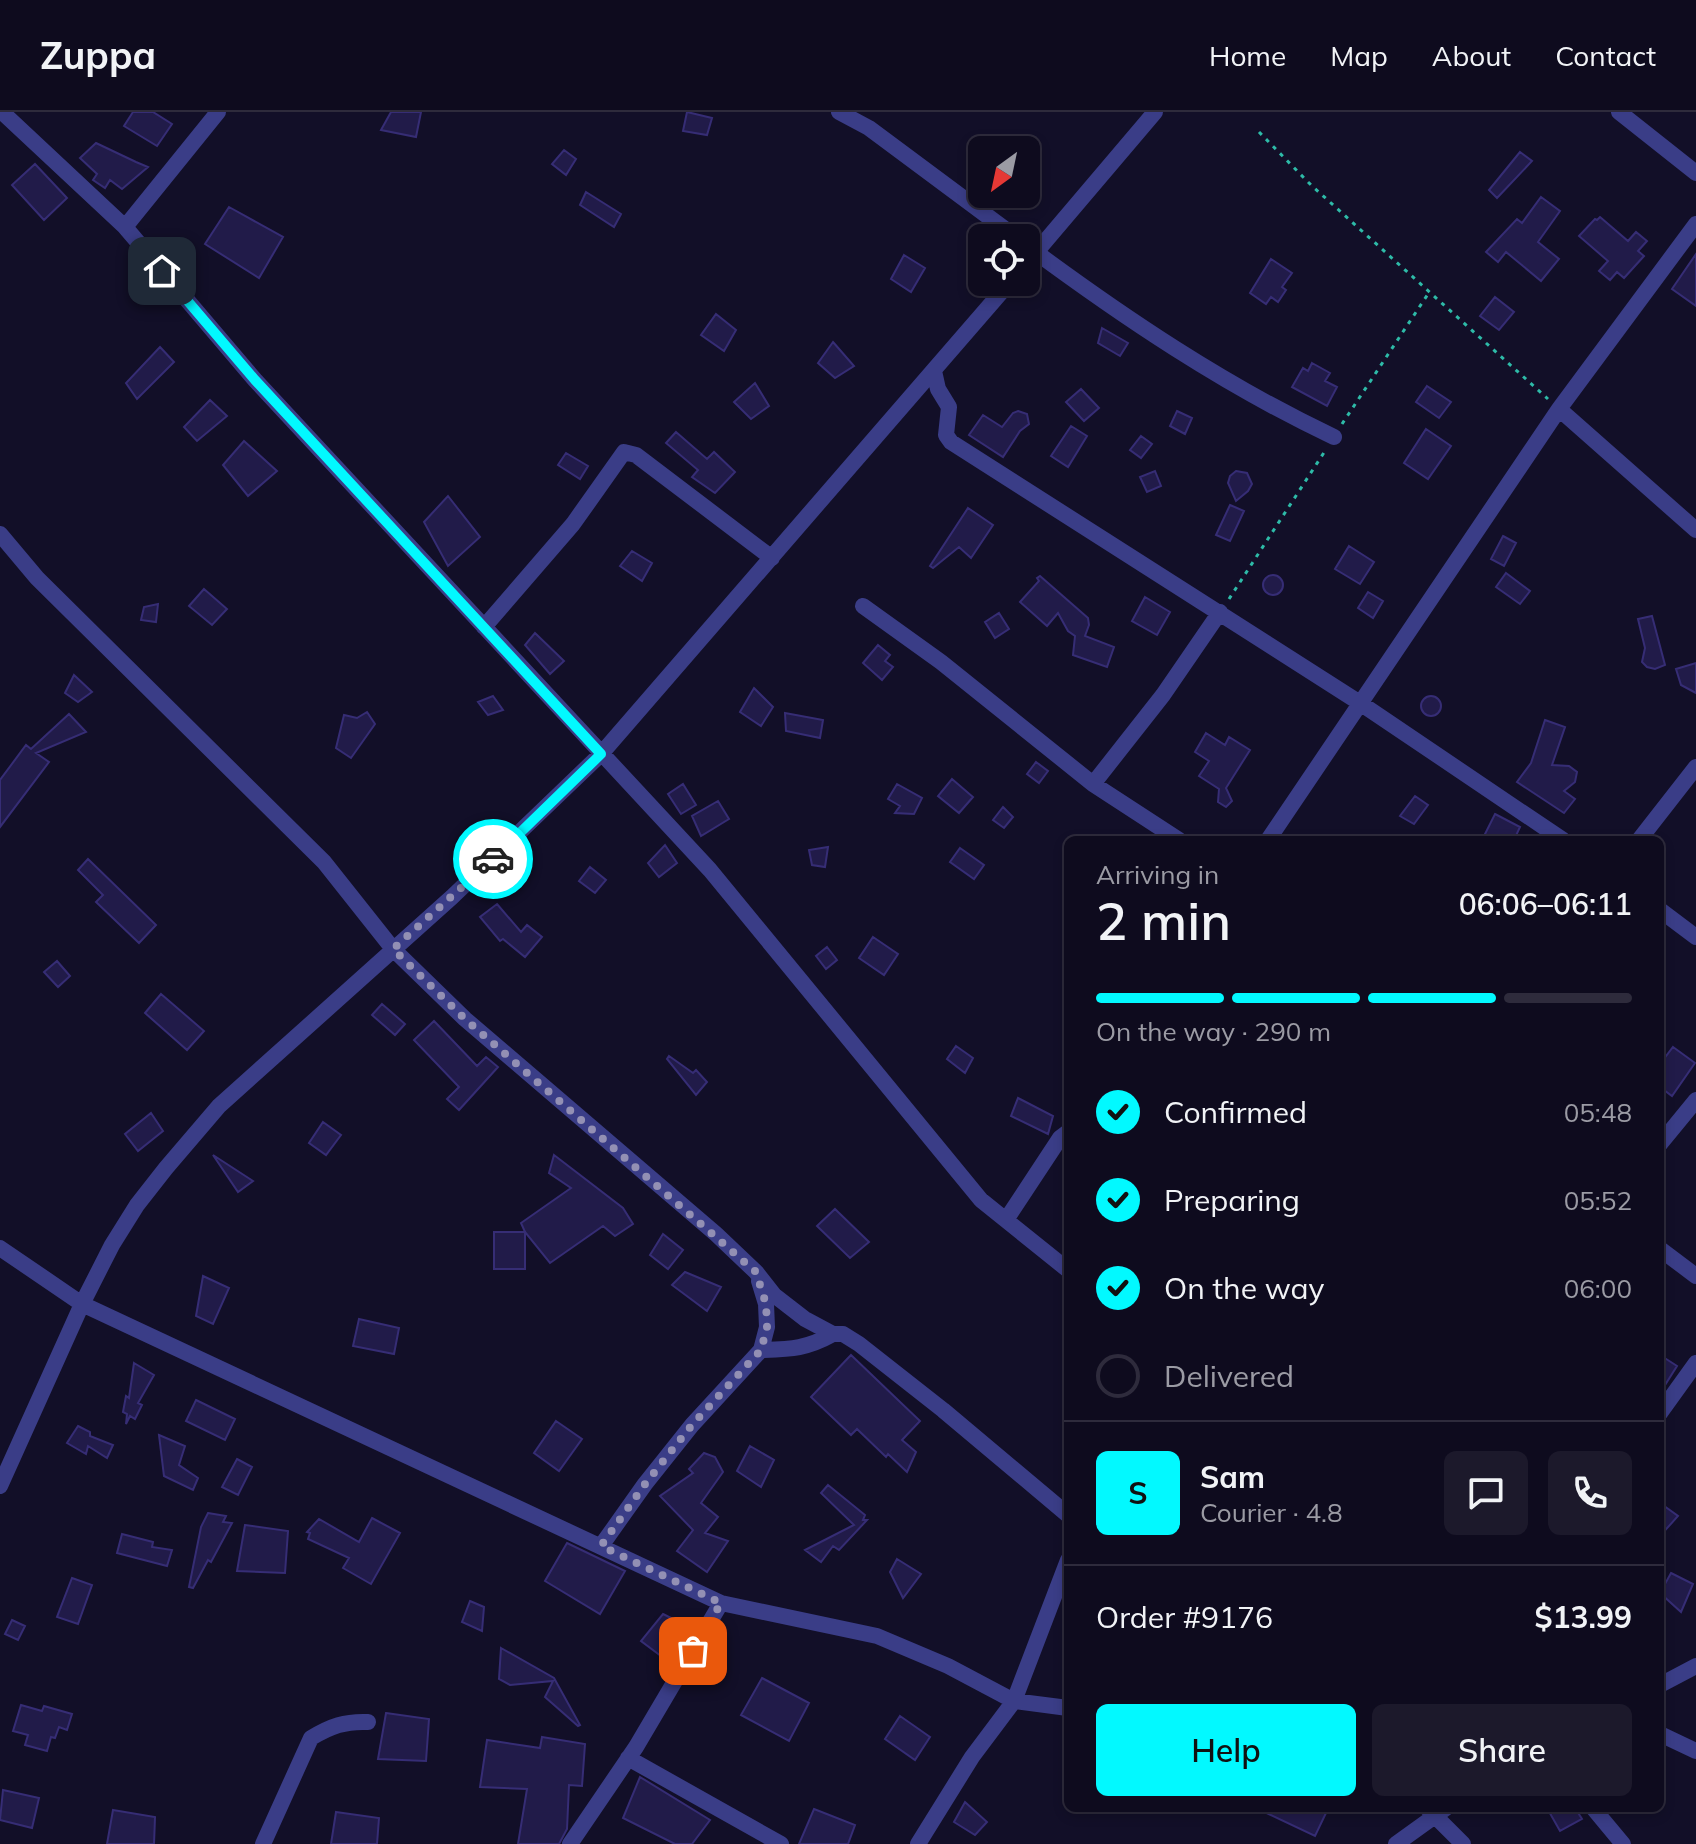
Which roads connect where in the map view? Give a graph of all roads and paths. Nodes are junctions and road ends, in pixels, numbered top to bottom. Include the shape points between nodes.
1 (2, 112) edge
2 (218, 112) edge
3 (839, 112) edge
4 (1155, 112) edge
5 (1619, 112) edge
6 (1259, 132) dead end
7 (1696, 173) edge
8 (998, 224) edge
9 (1696, 224) edge
10 (125, 227) junction
11 (1040, 242) edge
12 (1040, 261) edge
13 (998, 296) edge
14 (934, 371) junction
15 (1559, 409) junction
16 (1334, 437) dead end
17 (1696, 530) edge
18 (0, 534) edge
19 (772, 558) junction
20 (863, 606) dead end
21 (1220, 612) junction
22 (484, 627) junction
23 (1360, 703) junction
24 (601, 754) junction
25 (1696, 767) edge
26 (1093, 784) junction
27 (1173, 836) edge
28 (1271, 836) edge
29 (1557, 836) edge
30 (1642, 836) edge
31 (1664, 913) edge
32 (1696, 937) edge
33 (393, 949) junction
34 (1696, 1100) edge
35 (1064, 1135) edge
36 (1664, 1139) edge
37 (1006, 1220) junction
38 (0, 1248) edge
39 (1664, 1252) edge
40 (1064, 1267) edge
41 (756, 1272) junction
42 (1696, 1276) edge
43 (82, 1304) junction
44 (833, 1334) junction
45 (761, 1350) junction
46 (1696, 1363) edge
47 (1664, 1407) edge
48 (0, 1486) edge
49 (1064, 1512) edge
50 (601, 1546) junction
51 (1064, 1570) edge
52 (721, 1603) junction
53 (1696, 1666) edge
54 (1664, 1683) edge
55 (1014, 1701) junction
56 (1064, 1707) edge
57 (368, 1722) dead end
58 (1664, 1736) edge
59 (1696, 1751) edge
60 (628, 1758) junction
61 (1434, 1812) edge
62 (1438, 1812) edge
63 (1596, 1812) edge
64 (263, 1844) edge
65 (570, 1844) edge
66 (781, 1844) edge
67 (918, 1844) edge
68 (1396, 1844) edge
69 (1463, 1844) edge
70 (1623, 1844) edge

1 - 10 street
2 - 10 street
3 - 8 street via 869,128
4 - 11 street
5 - 7 street
6 - 15 path
9 - 15 street
10 - 22 street via 255,380
12 - 16 street via 1193,361
13 - 14 street
14 - 19 street
14 - 21 street via 949,407 946,435 951,442
15 - 17 street
15 - 23 street
18 - 33 street via 37,578 324,862
19 - 22 street via 636,455 624,452 573,524
19 - 24 street
20 - 26 street
21 - 23 street
21 - 26 street
22 - 24 street
23 - 28 street
23 - 29 street
24 - 33 street
24 - 37 street via 710,870 981,1200
25 - 30 street
26 - 27 street
31 - 32 street
33 - 41 street via 465,1019
33 - 43 street via 219,1106 137,1205
34 - 36 street
35 - 37 street
37 - 40 street
38 - 43 street
39 - 42 street
41 - 44 street via 774,1295
41 - 45 street via 766,1304
43 - 48 street
43 - 50 street
44 - 45 street via 812,1346
44 - 49 street via 859,1344
45 - 50 street via 692,1425
46 - 47 street
50 - 52 street
51 - 55 street
52 - 55 street via 877,1636
52 - 60 street
53 - 54 street
55 - 56 street
55 - 67 street
57 - 64 street via 345,1721 311,1738
58 - 59 street
60 - 65 street
60 - 66 street
61 - 68 street
62 - 69 street
63 - 70 street

